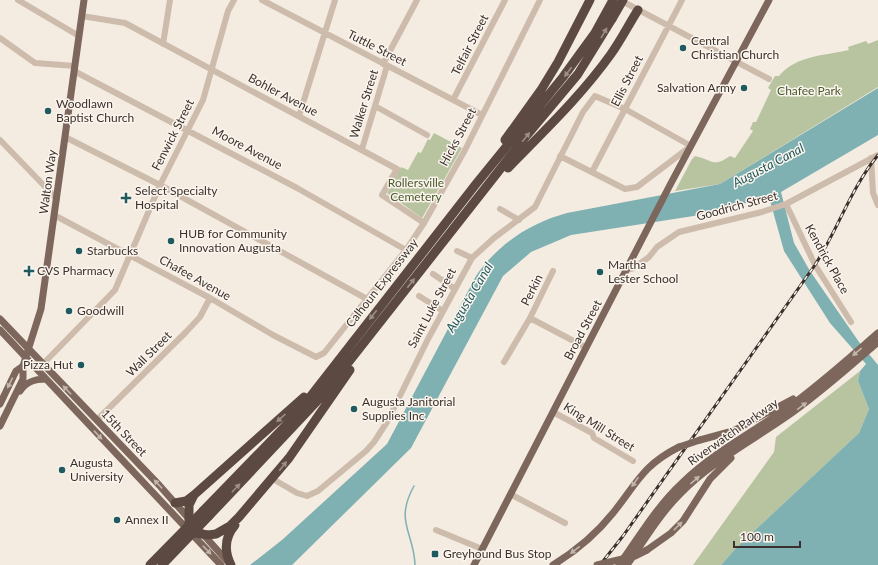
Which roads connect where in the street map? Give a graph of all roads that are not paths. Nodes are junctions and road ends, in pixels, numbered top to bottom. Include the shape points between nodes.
1 (18, 0) edge
2 (84, 0) edge
3 (170, 0) edge
4 (234, 0) edge
5 (262, 0) edge
6 (335, 0) edge
7 (417, 0) edge
8 (505, 0) edge
9 (540, 0) edge
10 (590, 0) edge
11 (613, 0) edge
12 (622, 0) edge
13 (682, 0) edge
14 (769, 0) edge
15 (638, 10) junction
16 (82, 16) junction
17 (608, 18) junction
18 (669, 25) junction
19 (325, 34) junction
20 (79, 36) junction
21 (0, 38) edge
22 (163, 44) junction
23 (736, 62) junction
24 (385, 65) junction
25 (75, 69) junction
26 (212, 69) junction
27 (769, 79) dead end
28 (453, 100) junction
29 (375, 106) junction
30 (625, 110) junction
31 (482, 115) junction
32 (299, 116) junction
33 (188, 129) junction
34 (427, 135) dead end
35 (65, 137) junction
36 (0, 140) edge
37 (691, 146) junction
38 (362, 149) junction
39 (878, 155) edge
40 (560, 156) junction
41 (871, 158) junction
42 (592, 172) junction
43 (160, 185) junction
44 (57, 199) junction
45 (473, 203) junction
46 (786, 204) junction
47 (878, 205) edge
48 (500, 209) dead end
49 (54, 215) junction
50 (519, 220) junction
51 (424, 223) junction
52 (442, 227) junction
53 (406, 250) junction
54 (457, 250) dead end
55 (130, 254) junction
56 (472, 258) junction
57 (627, 270) junction
58 (554, 271) dead end
59 (433, 274) dead end
60 (455, 289) junction
61 (401, 295) junction
62 (419, 296) dead end
63 (210, 298) junction
64 (367, 299) junction
65 (443, 312) junction
66 (530, 318) junction
67 (0, 319) edge
68 (851, 322) dead end
69 (0, 330) edge
70 (878, 333) edge
71 (878, 342) edge
72 (585, 347) junction
73 (29, 350) junction
74 (324, 353) joint
75 (26, 358) junction
76 (504, 362) dead end
77 (43, 364) junction
78 (24, 366) junction
79 (329, 372) junction
80 (837, 373) junction
81 (46, 379) junction
82 (821, 382) junction
83 (0, 404) edge
84 (10, 405) junction
85 (553, 412) junction
86 (97, 420) junction
87 (1, 424) edge
88 (763, 433) junction
89 (633, 461) dead end
90 (273, 478) junction
91 (194, 495) junction
92 (512, 495) junction
93 (175, 503) junction
94 (206, 514) junction
95 (239, 517) junction
96 (188, 518) junction
97 (565, 523) dead end
98 (436, 530) dead end
99 (189, 532) junction
100 (202, 534) junction
101 (482, 549) junction
102 (150, 565) edge
103 (162, 565) edge
104 (221, 565) edge
105 (231, 565) edge
106 (474, 565) edge
107 (553, 565) edge
108 (597, 565) edge
109 (619, 565) edge
110 (627, 565) edge

1 - 20 street
2 - 16 main road, Walton Way
3 - 22 street
4 - 26 street, Fenwick Street via 228,11
5 - 19 street, Tuttle Street
6 - 19 street
7 - 24 street, Walker Street
8 - 28 street, Telfair Street
9 - 31 street, Hicks Street
10 - 52 highway via 541,90
11 - 17 highway, Calhoun Expressway
12 - 15 street
12 - 17 highway, Calhoun Expressway, bridge
13 - 18 street, Ellis Street
14 - 23 main road, Broad Street
15 - 18 street
15 - 45 highway via 612,53 563,113
16 - 20 main road, Walton Way
16 - 22 street, Bohler Avenue via 125,23
45 -> 17 highway, Calhoun Expressway via 578,74
17 -> 52 highway, Calhoun Expressway
18 - 23 street
18 - 30 street, Ellis Street
19 - 24 street, Tuttle Street
19 - 32 street
20 - 25 main road, Walton Way
21 - 25 street, Moore Avenue via 35,63
22 - 26 street, Bohler Avenue
23 - 27 street
23 - 37 main road, Broad Street
24 - 28 street, Tuttle Street
24 - 29 street, Walker Street
25 - 33 street, Moore Avenue
25 - 35 main road, Walton Way
26 - 32 street, Bohler Avenue
26 - 33 street, Fenwick Street via 203,100
28 - 31 street, Tuttle Street
29 - 34 street
29 - 38 street, Walker Street
30 - 37 street
30 - 40 street, Saint Luke Street via 595,96 583,112
30 - 42 street, Ellis Street
31 - 51 street, Hicks Street
32 - 38 street, Bohler Avenue
33 - 43 street, Fenwick Street
33 - 53 street, Moore Avenue
35 - 43 street
35 - 44 main road, Walton Way
36 - 44 street
37 - 42 street via 637,187 625,189
37 - 57 main road, Broad Street
38 - 51 street, Bohler Avenue via 397,169 382,195
39 - 41 street, Goodrich Street
40 - 42 street
40 - 50 street, Saint Luke Street via 535,207
41 - 46 street, Goodrich Street
41 - 47 street via 873,193
43 - 55 street, Fenwick Street
43 - 64 street
44 - 49 main road, Walton Way
61 -> 45 highway, Calhoun Expressway
46 - 57 street, Goodrich Street via 679,232 634,268
46 - 68 street, Kendrick Place via 815,265
48 - 50 street
49 - 55 street, Chafee Avenue
49 - 73 main road, Walton Way via 42,309
50 - 56 street, Saint Luke Street
51 - 53 street, Hicks Street
52 -> 79 highway, Calhoun Expressway
53 - 64 street, Hicks Street
54 - 56 street
55 - 63 street, Chafee Avenue
55 - 77 street, Fenwick Street via 115,290
56 - 60 street, Saint Luke Street
57 - 72 main road, Broad Street
58 - 66 street, Perkin
59 - 60 street
60 - 65 street, Saint Luke Street
90 -> 61 highway
94 -> 61 highway, Calhoun Expressway via 322,396
62 - 65 street
63 - 74 street, Chafee Avenue via 307,354 316,357
63 - 86 street, Wall Street via 200,317
64 - 74 street, Hicks Street
65 - 90 street, Saint Luke Street via 386,422 366,451 318,491 307,496 297,493
66 - 72 street
66 - 76 street, Perkin
67 - 73 main road, 15th Street
69 - 75 main road, 15th Street
70 -> 80 main road, Riverwatch Parkway
71 - 80 main road, Riverwatch Parkway
72 - 85 main road, Broad Street
73 - 75 main road, Walton Way
73 - 77 main road, 15th Street
75 - 78 main road, Walton Way
75 - 81 main road, 15th Street
86 -> 77 main road, 15th Street
78 -> 83 main road, Walton Way via 16,371
78 - 84 main road, Walton Way via 22,379
79 -> 91 highway
79 - 94 highway, Calhoun Expressway via 296,415
80 - 82 main road, Riverwatch Parkway
88 -> 80 main road, Riverwatch Parkway via 808,402
81 - 84 main road via 32,380 23,386
81 -> 99 main road, 15th Street
82 -> 107 main road, bridge via 733,431 679,447 663,455 640,476 596,532
82 - 109 main road, Riverwatch Parkway via 681,483 652,518
84 - 87 main road, Walton Way
85 - 89 street, King Mill Street via 592,433 594,438
85 - 92 main road, Broad Street
93 -> 86 main road, 15th Street
108 -> 88 main road, bridge via 634,556 671,533 683,521 710,479
110 -> 88 main road, Riverwatch Parkway via 679,494 705,472
90 - 95 highway
91 - 93 highway via 186,501
91 - 96 highway via 189,505
92 - 97 street
92 - 101 main road, Broad Street
93 - 96 main road, 15th Street
94 - 102 highway, Calhoun Expressway, bridge
94 - 103 highway, Calhoun Expressway, bridge
95 - 100 highway via 220,532
95 - 105 highway via 226,543
96 - 99 highway
96 - 100 main road, 15th Street
98 - 101 street
99 - 100 highway
99 -> 104 main road, 15th Street
100 - 105 main road, 15th Street
101 - 106 main road, Broad Street

